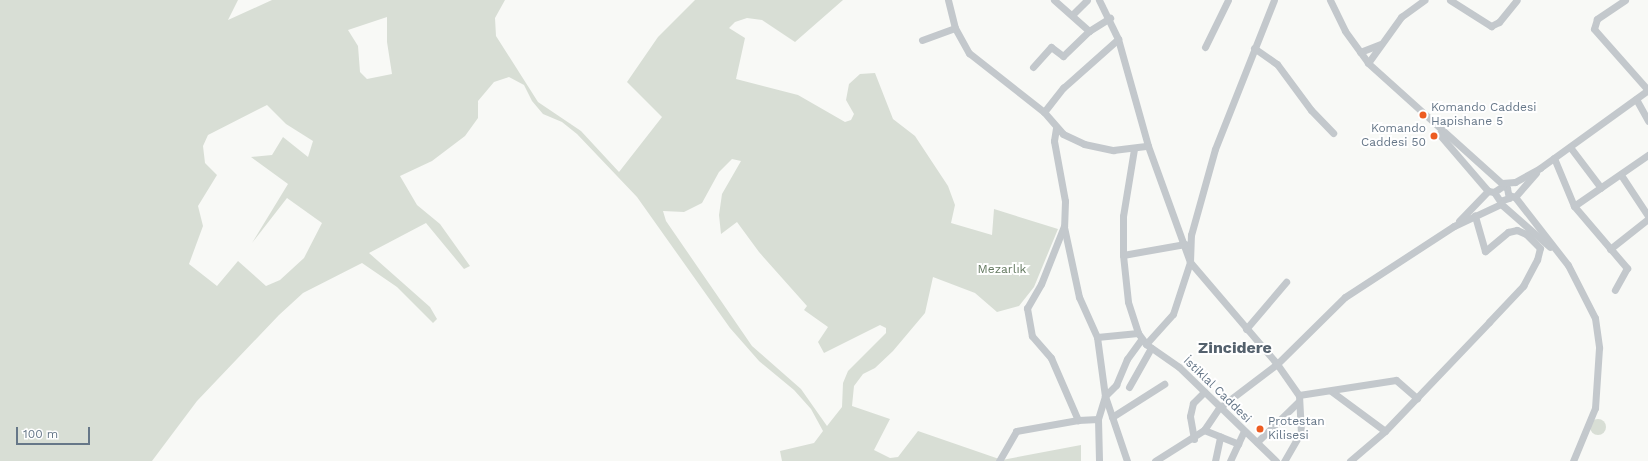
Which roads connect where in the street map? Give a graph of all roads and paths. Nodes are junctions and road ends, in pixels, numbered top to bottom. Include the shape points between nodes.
1 (948, 0) edge
2 (1054, 0) edge
3 (1087, 0) edge
4 (1099, 0) edge
5 (1228, 0) edge
6 (1274, 0) edge
7 (1330, 0) edge
8 (1424, 0) edge
9 (1450, 0) edge
10 (1517, 0) edge
11 (1625, 0) edge
12 (1072, 15) junction
13 (1110, 18) junction
14 (955, 28) junction
15 (1089, 31) junction
16 (1118, 39) junction
17 (922, 40) dead end
18 (1381, 44) junction
19 (1205, 47) dead end
20 (1254, 48) junction
21 (1360, 52) junction
22 (1368, 63) junction
23 (1034, 67) dead end
24 (1648, 90) edge
25 (1636, 99) junction
26 (1044, 112) junction
27 (1423, 115) junction
28 (1648, 121) edge
29 (1056, 128) junction
30 (1333, 133) dead end
31 (1148, 146) junction
32 (1570, 147) junction
33 (1134, 149) junction
34 (1648, 155) edge
35 (1554, 158) junction
36 (1540, 168) junction
37 (1621, 175) junction
38 (1503, 184) junction
39 (1601, 188) junction
40 (1491, 192) junction
41 (1512, 196) junction
42 (1501, 203) junction
43 (1574, 206) junction
44 (1475, 215) junction
45 (1648, 216) edge
46 (1648, 219) edge
47 (1064, 226) junction
48 (1454, 226) junction
49 (1185, 244) junction
50 (1610, 249) junction
51 (1123, 255) junction
52 (1190, 262) junction
53 (1568, 265) junction
54 (1286, 282) dead end
55 (1614, 290) dead end
56 (1246, 329) junction
57 (1097, 337) junction
58 (1144, 341) junction
59 (1277, 364) junction
60 (1164, 384) dead end
61 (1129, 388) dead end
62 (1331, 390) junction
63 (1204, 392) junction
64 (1105, 396) junction
65 (1298, 398) junction
66 (1417, 398) junction
67 (1219, 408) junction
68 (1112, 417) junction
69 (1098, 419) junction
70 (1078, 420) junction
71 (1204, 430) junction
72 (1244, 431) junction
73 (1385, 431) junction
74 (1220, 437) junction
75 (1194, 439) junction
76 (1257, 442) junction
77 (1238, 444) junction
78 (1158, 460) edge
79 (999, 461) edge
80 (1099, 461) edge
81 (1127, 461) edge
82 (1215, 461) edge
83 (1230, 461) edge
84 (1276, 461) edge
85 (1284, 461) edge
86 (1350, 461) edge
87 (1573, 461) edge

1 - 14 street
2 - 12 street
3 - 12 street
4 - 13 street
5 - 19 street
6 - 20 street
7 - 21 street via 1345,31
8 - 18 street via 1406,11
9 - 10 street via 1491,26 1499,22
11 - 24 street via 1597,19 1594,29
12 - 15 street
13 - 15 street
13 - 16 street
14 - 17 street
14 - 26 street via 973,57
15 - 23 street via 1063,56 1051,47
16 - 26 street via 1063,88
16 - 31 street
18 - 21 street
18 - 22 street
20 - 30 street via 1277,64 1311,110
20 - 52 street via 1215,149 1192,235
21 - 22 street
22 - 27 street
24 - 25 street
25 - 28 street
25 - 32 street
26 - 29 street
27 - 38 street
27 - 40 street
29 - 33 street via 1084,144 1113,150
29 - 47 street via 1054,141 1065,201
31 - 33 street
31 - 49 street
32 - 35 street
32 - 39 street
33 - 51 street via 1123,216
34 - 37 street
35 - 36 street
35 - 43 street
36 - 38 street via 1515,182
36 - 41 street
37 - 39 street
37 - 45 street
38 - 40 street
38 - 41 street
39 - 43 street
40 - 42 street
40 - 48 street
41 - 42 street
41 - 53 street
42 - 44 street
42 - 53 street via 1531,228
43 - 50 street
44 - 48 street
44 - 66 street via 1485,251 1508,232 1517,230 1526,234 1540,248 1537,260 1523,286
46 - 50 street
47 - 57 street via 1079,297
47 - 70 street via 1041,284 1027,308 1032,336 1051,358
48 - 59 street via 1345,297
49 - 51 street
49 - 52 street
50 - 55 street via 1626,268
51 - 58 street via 1128,302
52 - 56 street
52 - 58 street via 1173,314
53 - 87 street via 1595,318 1600,348 1596,408
54 - 56 street
56 - 59 street
57 - 58 street
57 - 64 street
58 - 61 street
58 - 63 street, İstiklal Caddesi via 1179,367
58 - 64 street via 1127,359 1116,385
59 - 65 street
59 - 67 street
60 - 68 street
62 - 65 street
62 - 66 street via 1396,380
62 - 73 street
63 - 67 street, İstiklal Caddesi
63 - 75 street via 1193,403 1190,416
64 - 68 street
64 - 69 street
65 - 76 street
65 - 85 street via 1301,432
66 - 73 street
67 - 71 street
67 - 72 street, İstiklal Caddesi
68 - 81 street
69 - 70 street
69 - 80 street
70 - 79 street via 1016,431
71 - 74 street
71 - 75 street
72 - 76 street, İstiklal Caddesi
72 - 77 street
73 - 86 street
74 - 77 street
74 - 82 street
75 - 78 street
76 - 84 street, İstiklal Caddesi
77 - 83 street

